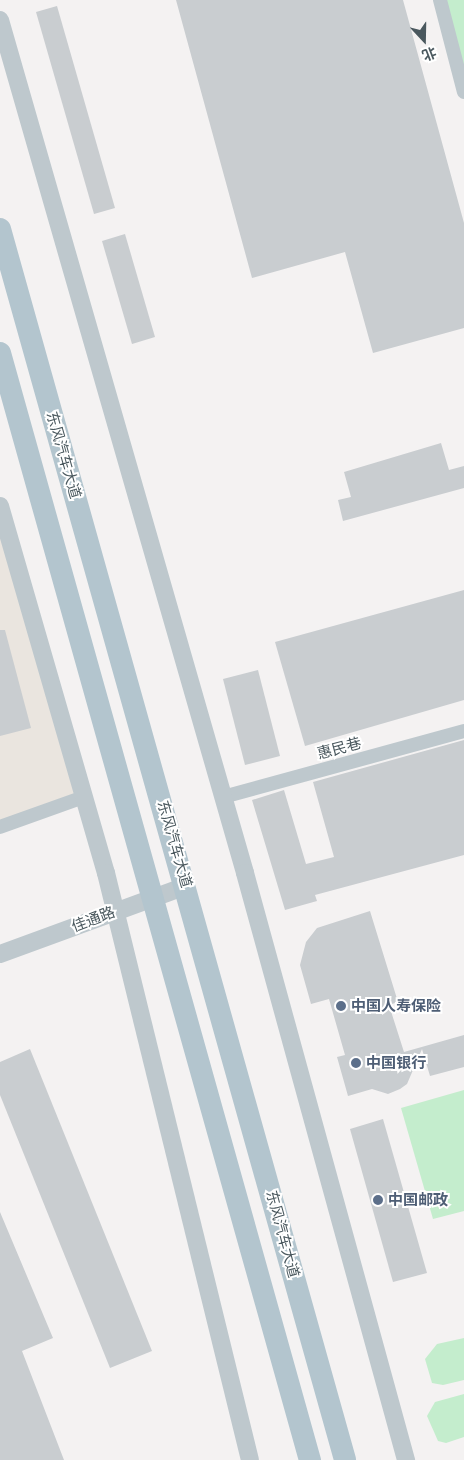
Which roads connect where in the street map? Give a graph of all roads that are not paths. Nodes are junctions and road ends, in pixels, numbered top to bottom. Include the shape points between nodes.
1 (440, 0) edge
2 (0, 20) edge
3 (464, 92) edge
4 (0, 229) edge
5 (0, 353) edge
6 (0, 506) edge
7 (464, 731) edge
8 (84, 797) junction
9 (223, 797) junction
10 (0, 827) edge
11 (186, 886) junction
12 (154, 895) junction
13 (115, 910) junction
14 (0, 954) edge
15 (250, 1460) edge
16 (310, 1460) edge
17 (346, 1460) edge
18 (406, 1460) edge

1 - 3 street
2 - 9 street
4 - 11 main road, 东风汽车大道
5 - 12 main road
6 - 8 street
7 - 9 street, 惠民巷
8 - 10 street
8 - 13 street
9 - 18 street
11 - 12 street, 佳通路
11 - 17 main road, 东风汽车大道
12 - 13 street, 佳通路
12 - 16 main road
13 - 14 street, 佳通路
13 - 15 street

